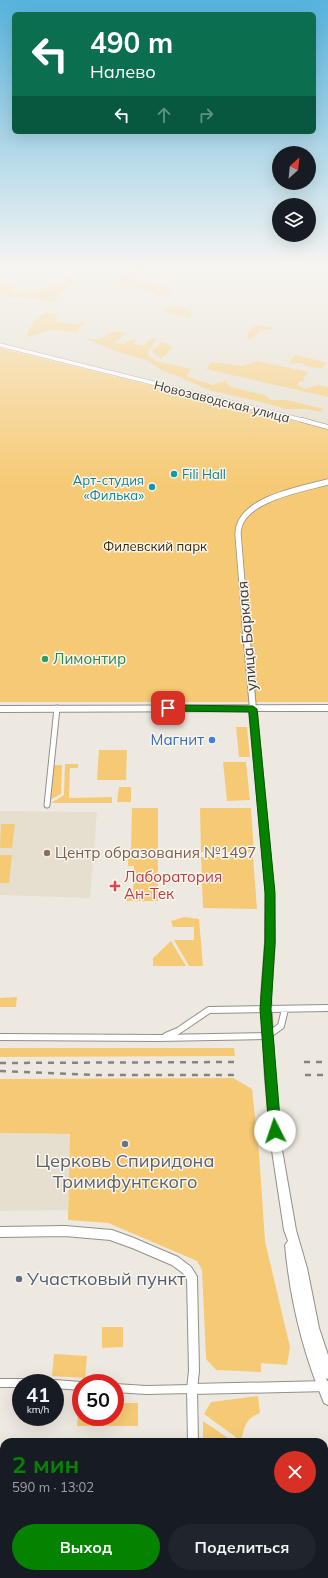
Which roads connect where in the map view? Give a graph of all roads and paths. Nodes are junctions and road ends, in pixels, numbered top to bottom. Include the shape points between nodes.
1 (0, 345) edge
2 (328, 427) edge
3 (328, 482) edge
4 (57, 708) junction
5 (328, 708) edge
6 (0, 709) edge
7 (253, 709) junction
8 (47, 804) dead end
9 (328, 1008) edge
10 (266, 1009) junction
11 (285, 1009) junction
12 (267, 1036) junction
13 (0, 1037) edge
14 (158, 1038) junction
15 (290, 1230) junction
16 (0, 1232) edge
17 (328, 1374) edge
18 (0, 1383) edge
19 (12, 1383) edge
20 (325, 1386) edge
21 (124, 1389) edge
22 (192, 1389) junction
23 (328, 1400) edge
24 (192, 1438) edge

1 - 2 street, Новозаводская улица
3 - 7 street, улица Барклая via 258,504 245,515 239,526
4 - 6 main road
4 - 7 main road
4 - 8 street
5 - 7 main road
7 - 10 main road, улица Барклая via 270,893
9 - 11 street
10 - 11 street
10 - 12 main road, улица Барклая
10 - 14 street via 209,1010 179,1031
11 - 12 street via 281,1027
12 - 14 street
12 - 15 main road, улица Барклая, bridge via 277,1157
13 - 14 street
15 - 17 main road, улица Барклая via 301,1268 313,1328
15 - 20 main road, улица Барклая via 292,1269 300,1313 310,1353
16 - 22 street via 105,1234 150,1250 185,1267 192,1278
18 - 19 street
20 - 22 street
20 - 23 main road, улица Барклая
21 - 22 street
22 - 24 street

